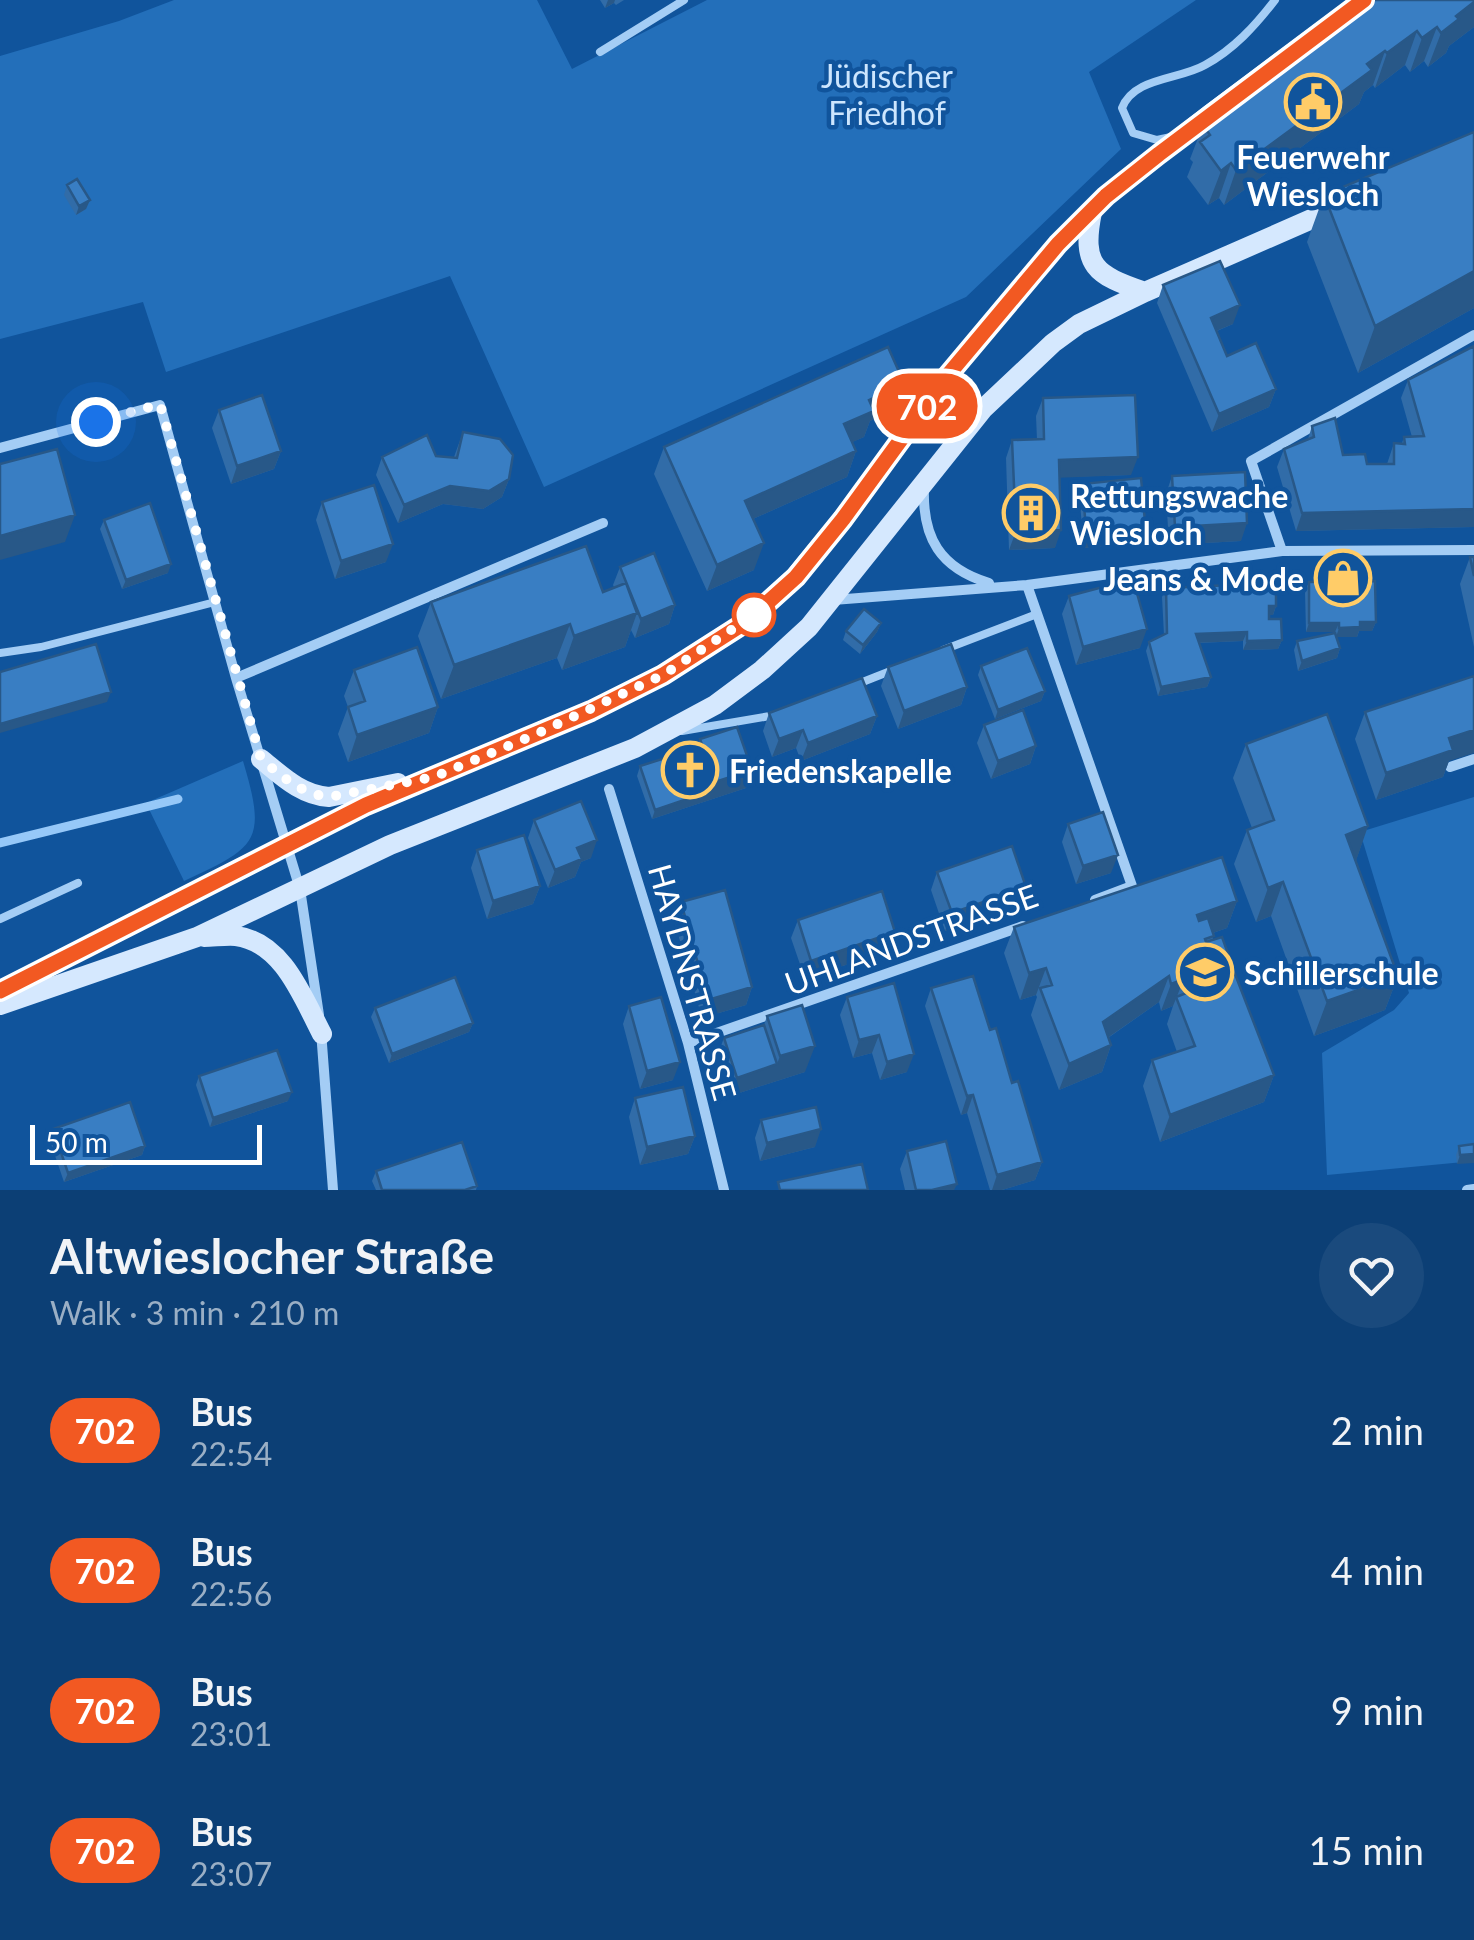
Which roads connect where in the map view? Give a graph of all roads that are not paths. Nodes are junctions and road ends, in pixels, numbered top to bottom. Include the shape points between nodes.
1 (684, 0) edge
2 (1276, 0) edge
3 (1364, 0) edge
4 (1378, 0) edge
5 (1314, 40) junction
6 (600, 52) dead end
7 (1185, 134) junction
8 (1360, 199) edge
9 (1092, 210) junction
10 (1144, 292) junction
11 (1474, 335) edge
12 (0, 448) edge
13 (925, 480) junction
14 (603, 523) dead end
15 (1474, 550) edge
16 (1282, 551) junction
17 (1027, 584) junction
18 (995, 585) junction
19 (830, 600) junction
20 (215, 602) junction
21 (1037, 614) junction
22 (0, 652) edge
23 (932, 654) edge
24 (897, 668) edge
25 (236, 678) junction
26 (845, 688) edge
27 (792, 708) edge
28 (666, 734) junction
29 (261, 759) junction
30 (1474, 759) edge
31 (1450, 768) edge
32 (434, 777) junction
33 (609, 789) dead end
34 (288, 844) junction
35 (78, 883) dead end
36 (300, 888) junction
37 (1079, 906) edge
38 (0, 919) edge
39 (1043, 919) edge
40 (197, 937) junction
41 (0, 991) edge
42 (0, 1005) edge
43 (322, 1034) junction
44 (688, 1043) junction
45 (1474, 1189) edge
46 (333, 1190) edge
47 (724, 1190) edge
48 (1466, 1190) edge

1 - 6 lane
2 - 7 lane via 1254,28 1201,68 1126,96 1122,108 1133,133 1157,140
3 - 5 main road
4 - 5 main road
5 - 7 main road
7 - 9 main road
8 - 10 main road
9 - 10 main road via 1090,261 1112,280
9 - 32 main road via 948,375 796,577 746,622 591,711
10 - 13 main road via 1079,324 1026,365
11 - 16 street via 1251,461
12 - 20 street via 160,404
13 - 18 street via 926,522 942,556 956,570
13 - 19 main road
14 - 25 street
15 - 16 street
16 - 17 street
17 - 18 street
17 - 21 street, UHLANDSTRASSE
18 - 19 street
19 - 28 main road via 762,670
20 - 22 lane
20 - 25 street
21 - 23 lane
21 - 37 street, UHLANDSTRASSE via 1132,886
24 - 26 lane
25 - 29 street
27 - 28 lane
28 - 36 main road
29 - 32 main road via 318,796
29 - 34 street
30 - 31 street
32 - 34 main road
33 - 44 street, HAYDNSTRASSE
34 - 36 street
34 - 41 main road
35 - 38 lane
36 - 40 main road
36 - 43 street
39 - 44 street, UHLANDSTRASSE
40 - 42 main road
40 - 43 main road via 237,936 268,949
43 - 46 street
44 - 47 street, HAYDNSTRASSE
45 - 48 street

